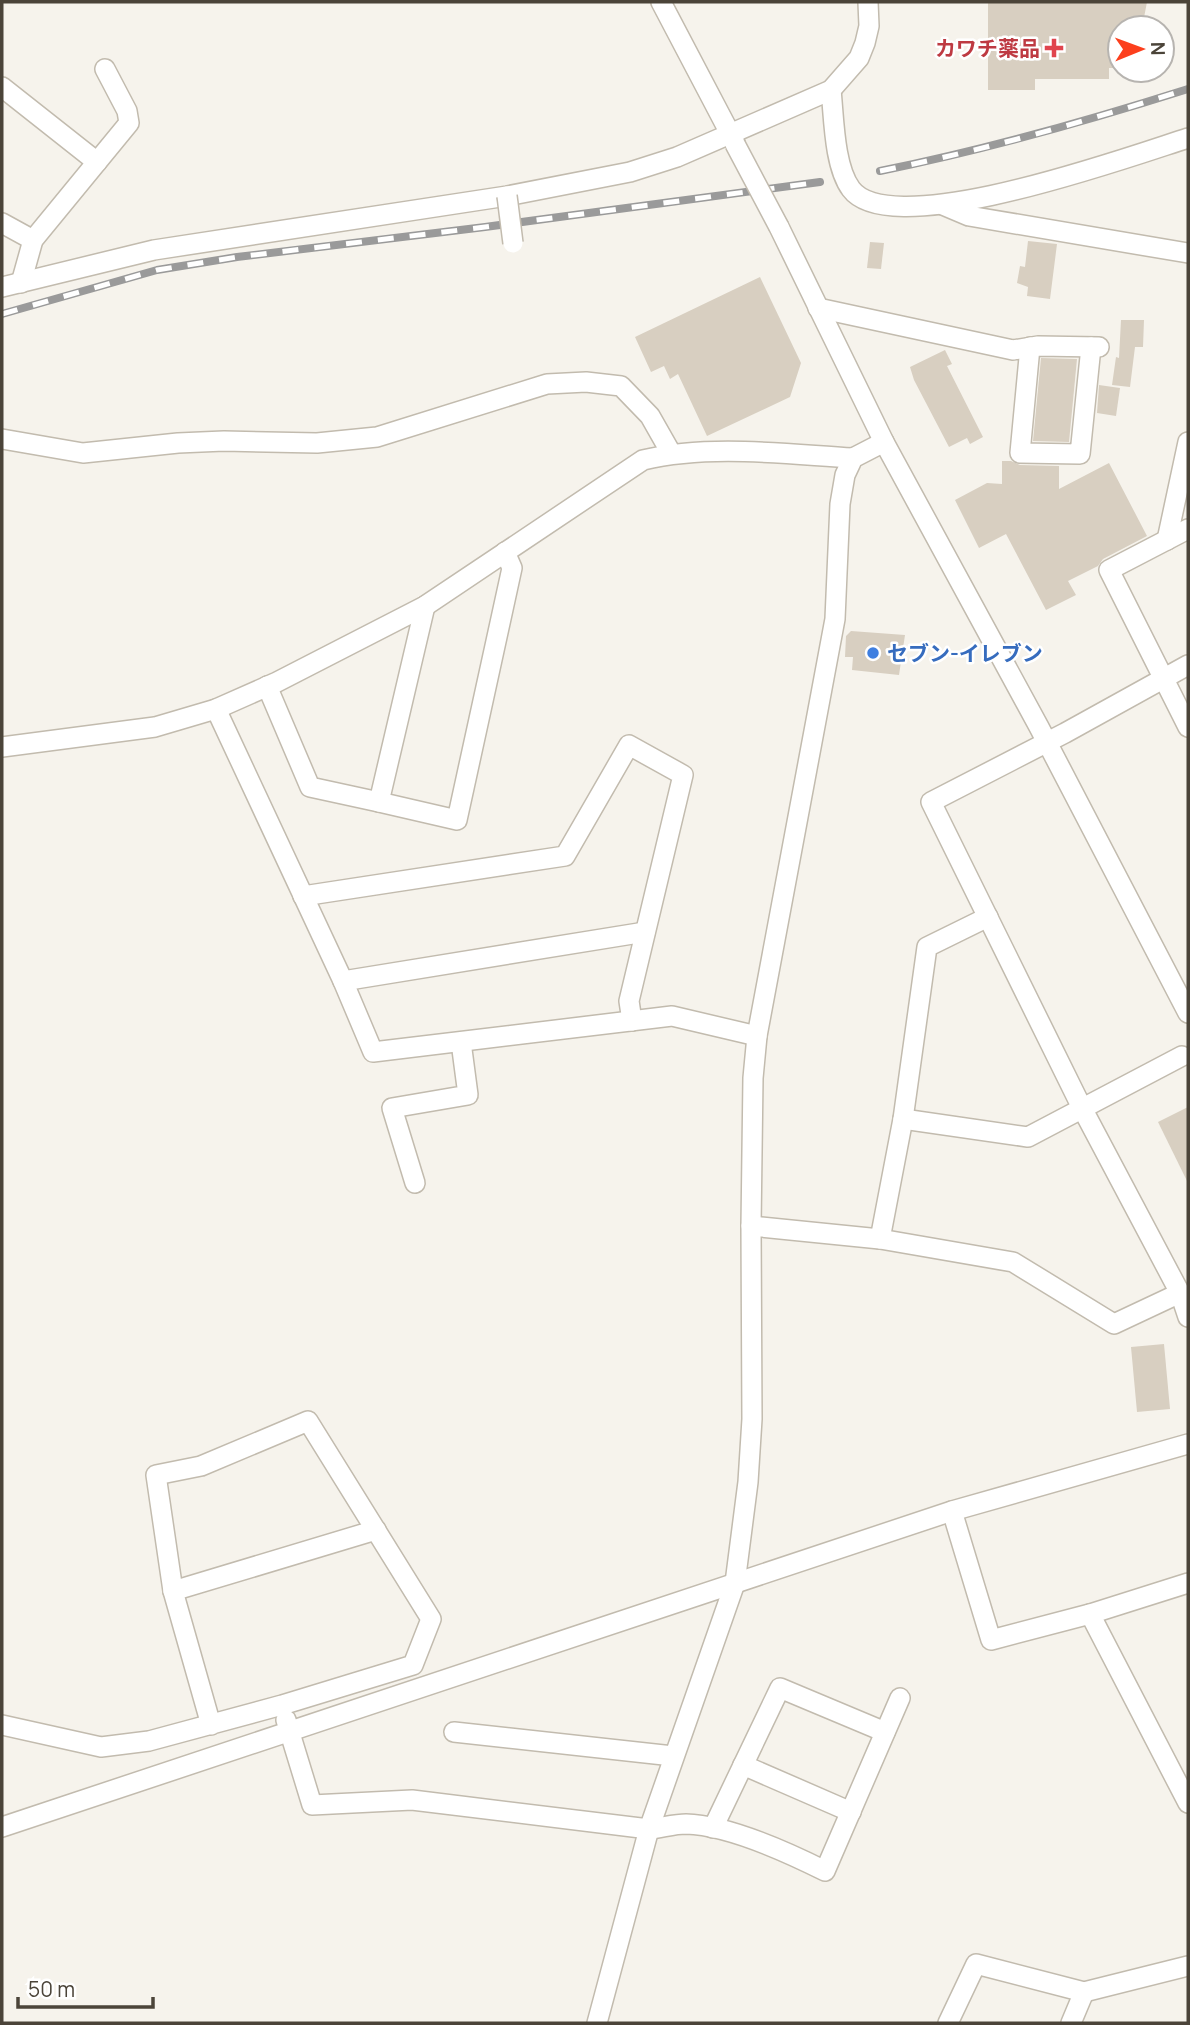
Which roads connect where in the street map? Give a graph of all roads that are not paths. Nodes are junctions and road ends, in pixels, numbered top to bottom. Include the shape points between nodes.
1 (661, 2) edge
2 (868, 2) edge
3 (105, 69) dead end
4 (2, 87) edge
5 (831, 90) junction
6 (1188, 138) edge
7 (733, 139) junction
8 (97, 162) junction
9 (507, 196) junction
10 (943, 205) junction
11 (2, 223) edge
12 (33, 240) junction
13 (513, 243) dead end
14 (1188, 253) edge
15 (22, 282) junction
16 (2, 288) edge
17 (818, 308) junction
18 (1030, 347) junction
19 (2, 439) edge
20 (884, 442) junction
21 (1188, 442) edge
22 (671, 453) junction
23 (853, 458) junction
24 (1188, 529) edge
25 (1167, 540) junction
26 (505, 552) junction
27 (425, 606) junction
28 (1188, 665) edge
29 (1162, 678) junction
30 (267, 686) junction
31 (216, 709) junction
32 (1188, 727) edge
33 (1047, 742) junction
34 (2, 747) edge
35 (379, 802) junction
36 (303, 895) junction
37 (988, 917) junction
38 (645, 932) junction
39 (342, 981) junction
40 (1188, 1013) edge
41 (632, 1021) junction
42 (757, 1036) junction
43 (461, 1042) junction
44 (1182, 1056) dead end
45 (1082, 1108) junction
46 (903, 1119) junction
47 (415, 1183) dead end
48 (751, 1226) junction
49 (880, 1239) junction
50 (1180, 1293) junction
51 (1188, 1317) edge
52 (1188, 1444) edge
53 (952, 1511) junction
54 (376, 1530) junction
55 (734, 1583) junction
56 (1188, 1583) edge
57 (173, 1591) junction
58 (1090, 1614) junction
59 (900, 1698) dead end
60 (282, 1705) junction
61 (2, 1725) edge
62 (211, 1726) junction
63 (290, 1732) junction
64 (454, 1732) dead end
65 (886, 1732) junction
66 (673, 1756) junction
67 (743, 1765) junction
68 (1188, 1803) edge
69 (851, 1812) junction
70 (2, 1827) edge
71 (713, 1828) junction
72 (649, 1829) junction
73 (1188, 1966) edge
74 (1084, 1992) junction
75 (597, 2023) edge
76 (948, 2023) edge
77 (1071, 2023) edge

1 - 7 street
2 - 5 street via 869,26 859,58
3 - 8 street via 128,111 129,123
4 - 8 street
5 - 7 street
5 - 10 street via 842,171 851,189 862,199 882,204
6 - 10 street via 999,194
7 - 9 street via 630,172
7 - 17 street, bridge
8 - 12 street
9 - 13 street, bridge
9 - 15 street via 154,250
10 - 14 street via 969,216
11 - 12 street
12 - 15 street
15 - 16 street
17 - 18 street via 1013,350
17 - 20 street
18 - 18 street via 1095,347 1080,454 1020,453
19 - 22 street via 83,453 178,443 353,440 377,437 547,384 586,382 621,386 650,416
20 - 23 street
20 - 33 street
21 - 25 street
22 - 23 street
22 - 26 street via 643,460
23 - 42 street via 840,504 835,619
24 - 25 street
25 - 29 street via 1108,570
26 - 27 street
26 - 35 street via 512,568 457,820
27 - 30 street
27 - 35 street
28 - 29 street
29 - 32 street
29 - 33 street
30 - 31 street
30 - 35 street via 310,787
31 - 34 street via 155,727
31 - 36 street
33 - 37 street via 931,802
33 - 40 street
36 - 38 street via 565,856 629,745 683,775
36 - 39 street
37 - 45 street
37 - 46 street via 927,947
38 - 39 street
38 - 41 street via 629,1002
39 - 43 street via 373,1052
41 - 42 street via 672,1016
41 - 43 street
42 - 48 street via 752,1079
43 - 47 street via 468,1095 392,1108
44 - 45 street
45 - 46 street via 1028,1137
45 - 50 street
46 - 49 street
48 - 49 street
48 - 55 street via 752,1419
49 - 50 street via 1013,1262 1114,1324
50 - 51 street
52 - 53 street
53 - 55 street
53 - 58 street via 991,1640
54 - 57 street
54 - 57 street via 308,1421 201,1466 156,1475
54 - 60 street via 431,1619 413,1664
55 - 63 street
55 - 66 street
56 - 58 street
57 - 62 street
58 - 68 street
59 - 65 street
60 - 62 street
60 - 63 street
61 - 62 street via 101,1747
63 - 70 street
63 - 72 street via 312,1805 412,1800
64 - 66 street
65 - 67 street via 780,1688
65 - 69 street
66 - 72 street
67 - 69 street
67 - 71 street
69 - 71 street via 825,1871 786,1852
71 - 72 street via 686,1824
72 - 75 street
73 - 74 street
74 - 76 street via 976,1964
74 - 77 street

